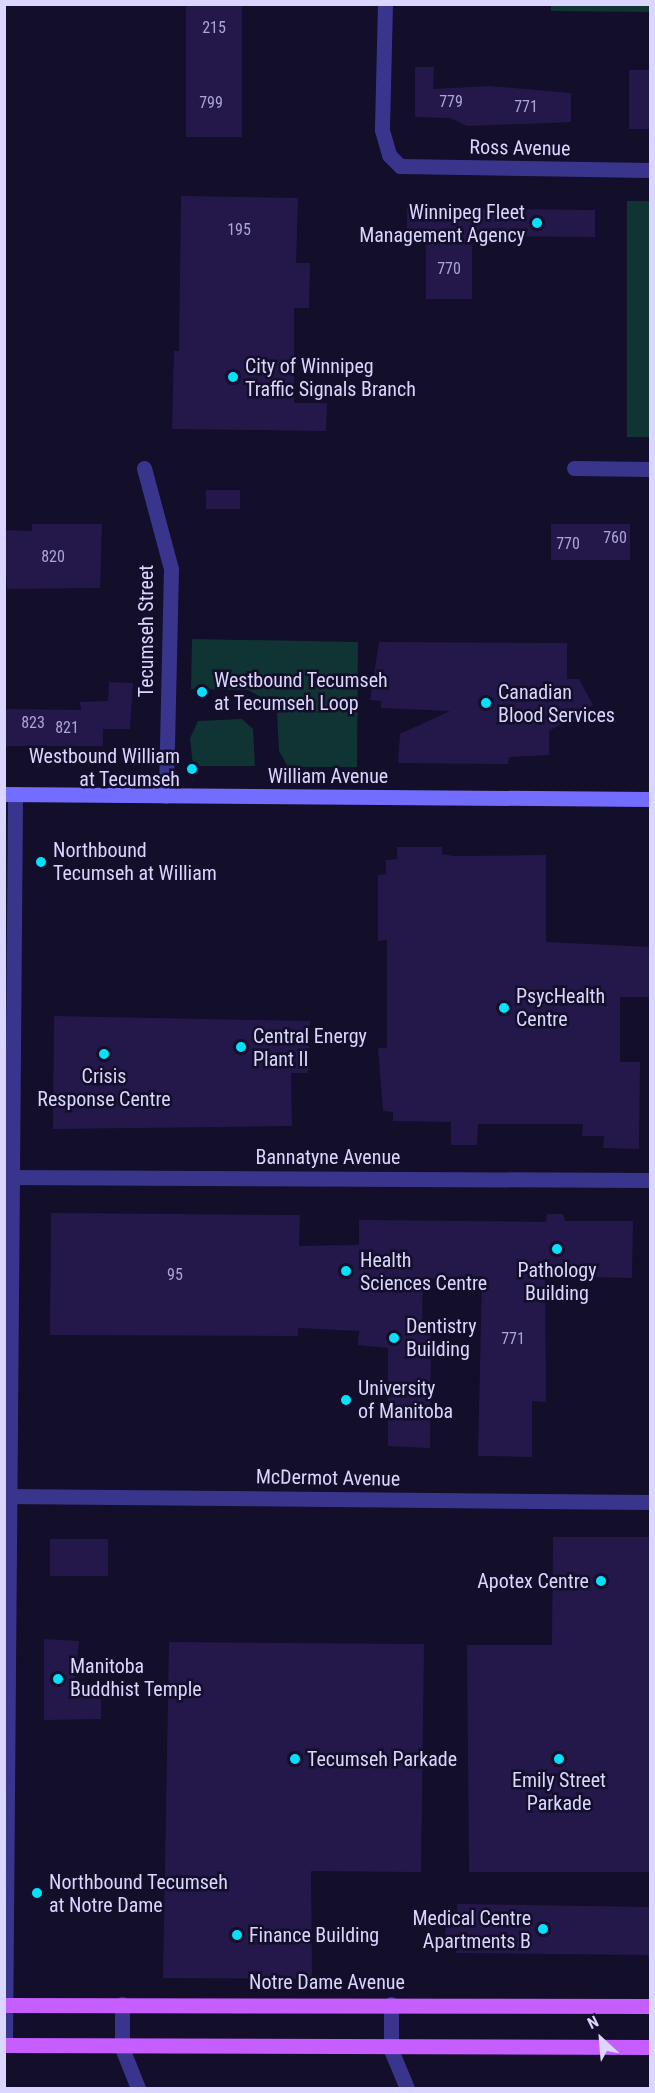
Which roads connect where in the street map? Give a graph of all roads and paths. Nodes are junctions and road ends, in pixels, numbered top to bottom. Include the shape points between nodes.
1 (385, 4) edge
2 (651, 170) edge
3 (144, 468) dead end
4 (574, 468) dead end
5 (651, 469) edge
6 (10, 794) edge
7 (166, 796) junction
8 (651, 799) edge
9 (8, 1177) edge
10 (651, 1180) edge
11 (5, 1496) edge
12 (651, 1502) edge
13 (6, 1759) edge
14 (122, 2004) junction
15 (392, 2004) junction
16 (5, 2005) edge
17 (651, 2006) edge
18 (5, 2045) edge
19 (651, 2047) edge
20 (122, 2048) junction
21 (392, 2050) junction
22 (138, 2088) edge
23 (407, 2088) edge

1 - 2 street, Ross Avenue via 382,130 392,159 408,168
3 - 7 street, Tecumseh Street via 171,569
4 - 5 street
6 - 7 main road, William Avenue
6 - 9 street
7 - 8 main road, William Avenue
9 - 10 street, Bannatyne Avenue
9 - 11 street
11 - 12 street, McDermot Avenue
11 - 13 street
13 - 16 street
14 - 15 main road, Notre Dame Avenue
14 - 16 main road, Notre Dame Avenue
14 - 20 street
15 - 17 main road, Notre Dame Avenue
15 - 21 street
16 - 18 street
18 - 20 main road
19 - 21 main road
20 - 21 main road
20 - 22 street
21 - 23 street

